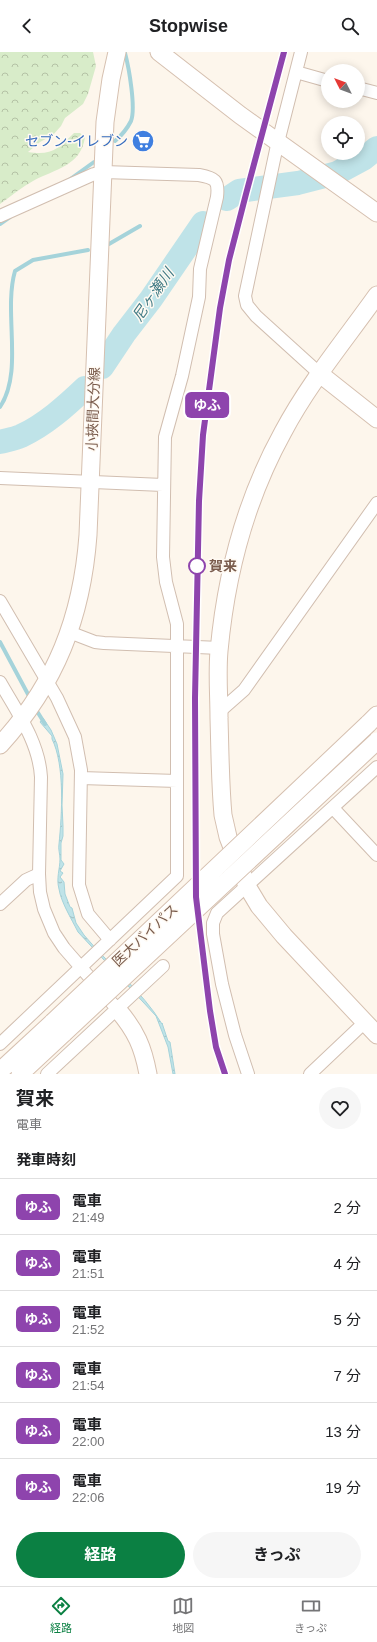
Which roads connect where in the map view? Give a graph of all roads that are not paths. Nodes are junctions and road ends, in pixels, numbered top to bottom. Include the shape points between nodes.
1 (117, 52) edge
2 (159, 52) edge
3 (301, 52) edge
4 (296, 72) junction
5 (321, 78) edge
6 (365, 90) edge
7 (377, 93) edge
8 (278, 142) junction
9 (103, 172) junction
10 (377, 213) edge
11 (0, 216) edge
12 (377, 295) edge
13 (320, 374) junction
14 (377, 418) edge
15 (0, 478) edge
16 (90, 481) junction
17 (163, 485) junction
18 (377, 503) edge
19 (0, 601) edge
20 (69, 632) junction
21 (176, 647) junction
22 (220, 648) junction
23 (47, 681) junction
24 (0, 682) edge
25 (29, 710) junction
26 (219, 712) junction
27 (373, 720) edge
28 (377, 742) edge
29 (0, 745) edge
30 (377, 767) edge
31 (81, 778) junction
32 (177, 781) junction
33 (333, 808) junction
34 (377, 856) edge
35 (39, 874) junction
36 (247, 886) junction
37 (0, 904) edge
38 (110, 940) junction
39 (163, 966) dead end
40 (81, 968) junction
41 (118, 1010) junction
42 (365, 1022) junction
43 (59, 1028) junction
44 (377, 1035) edge
45 (0, 1044) edge
46 (0, 1071) edge
47 (20, 1074) edge
48 (47, 1074) edge
49 (148, 1074) edge
50 (248, 1074) edge
51 (310, 1074) edge

1 - 9 main road, 小挾間大分線 via 108,98
2 - 8 main road
3 - 4 street
4 - 5 street
4 - 8 street
6 - 7 street
8 - 10 main road
8 - 13 street via 245,301 256,316
9 - 11 street
9 - 16 main road, 小挾間大分線
9 - 17 street via 199,175 213,179 218,185 200,269 199,297 182,376 166,428
12 - 13 main road
13 - 14 main road
13 - 22 main road via 282,433 254,494 233,566
15 - 16 street
16 - 17 street
16 - 20 main road, 小挾間大分線 via 84,574
17 - 21 street via 164,569 176,616
18 - 26 street via 244,690
19 - 23 street
20 - 21 street via 95,642
20 - 23 main road, 小挾間大分線
21 - 22 street
21 - 32 street
22 - 26 main road
23 - 25 main road, 小挾間大分線
23 - 31 street via 75,737
24 - 25 street
25 - 29 main road, 小挾間大分線
25 - 35 street via 41,768
26 - 36 main road via 223,815 228,837
27 - 43 main road, 医大バイパス, bridge
28 - 43 main road, 医大バイパス, bridge
30 - 33 street
31 - 32 street
31 - 38 street via 79,885 88,914
32 - 38 street via 177,876
33 - 34 street
33 - 36 street
35 - 37 street via 26,880
35 - 40 street via 40,892 47,917 59,940
36 - 42 main road via 268,918
36 - 50 street via 217,913 213,923 213,934 229,1014
38 - 40 street
39 - 41 street
40 - 41 street
40 - 45 street
41 - 48 street
41 - 49 main road via 140,1041
42 - 44 main road
42 - 51 street
43 - 46 main road, 医大バイパス
43 - 47 main road, 医大バイパス

